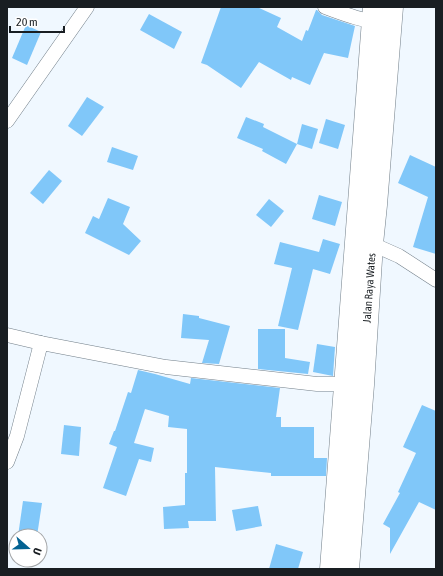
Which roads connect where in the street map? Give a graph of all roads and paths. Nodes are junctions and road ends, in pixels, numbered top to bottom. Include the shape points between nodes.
1 (87, 7) edge
2 (325, 7) edge
3 (383, 15) edge
4 (7, 121) edge
5 (372, 244) junction
6 (436, 280) edge
7 (7, 335) edge
8 (41, 343) junction
9 (345, 384) junction
10 (7, 462) edge
11 (331, 569) edge
12 (348, 569) edge

1 - 4 street
2 - 3 street via 344,14
3 - 5 highway, Jalan Raya Wates via 376,205
3 - 9 highway, Jalan Raya Wates
5 - 6 street via 399,256
5 - 12 highway, Jalan Raya Wates
7 - 8 street
8 - 9 street via 166,367 317,384
8 - 10 street via 17,436
9 - 11 highway, Jalan Raya Wates

